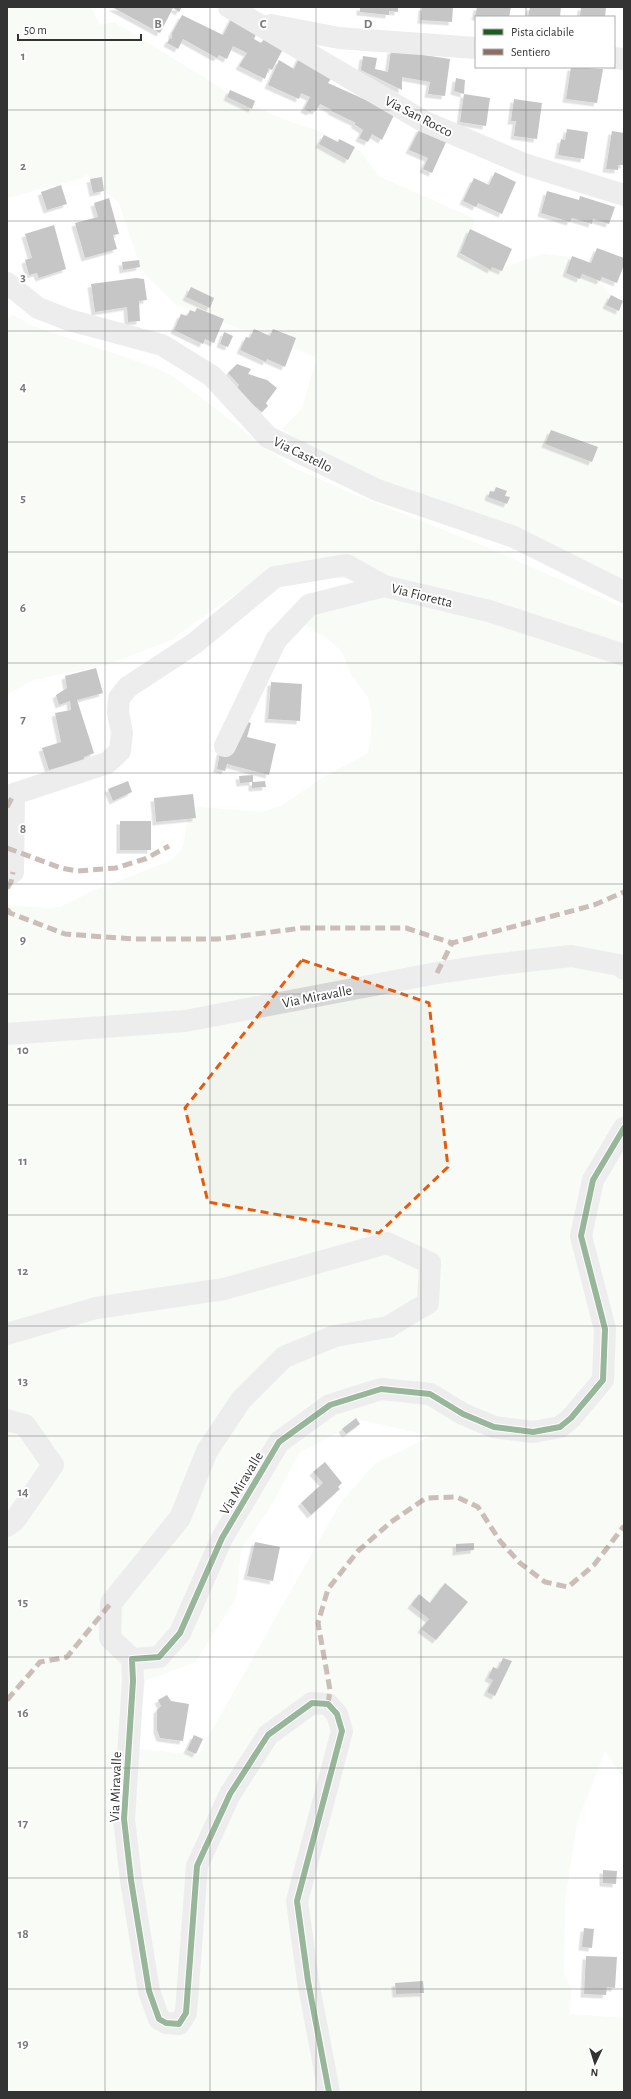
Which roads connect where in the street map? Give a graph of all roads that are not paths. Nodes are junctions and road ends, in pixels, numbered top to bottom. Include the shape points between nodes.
1 (229, 7) edge
2 (262, 26) junction
3 (475, 48) edge
4 (624, 195) edge
5 (7, 283) edge
6 (384, 586) junction
7 (624, 592) edge
8 (624, 655) edge
9 (225, 746) dead end
10 (13, 872) dead end
11 (624, 969) edge
12 (7, 1034) edge
13 (624, 1128) edge
14 (7, 1334) edge
15 (7, 1420) edge
16 (7, 1526) edge
17 (132, 1659) junction
18 (329, 2092) edge

1 - 2 street, Via San Rocco
2 - 3 street via 274,25 339,38
2 - 4 street, Via San Rocco via 424,121 524,164
5 - 7 street, Via Castello via 38,308 69,320 162,345 212,376 268,436 377,490 514,537
6 - 8 street, Via Fioretta via 489,611
6 - 9 street, Via Fioretta via 309,605 276,640
6 - 10 street via 346,565 275,577 195,643 128,687 119,698 118,712 122,733 120,751 107,763 14,794
11 - 12 street, Via Miravalle via 571,956 437,973 185,1021
13 - 17 street, Via Miravalle via 593,1180 581,1236 605,1329 603,1380 571,1418 560,1427 533,1432 494,1427 462,1414 430,1394 381,1389 330,1406 279,1442 222,1538 180,1633 159,1657
14 - 17 street via 96,1308 224,1289 387,1243 430,1263 428,1303 388,1327 335,1336 284,1357 241,1400 207,1451 180,1518 111,1602 110,1638
15 - 16 street via 25,1424 53,1465 15,1520
17 - 18 street, Via Miravalle via 133,1681 124,1819 149,1991 159,2019 166,2023 179,2024 186,2013 197,1866 230,1794 268,1735 312,1703 328,1704 337,1714 342,1731 297,1901 308,1981

